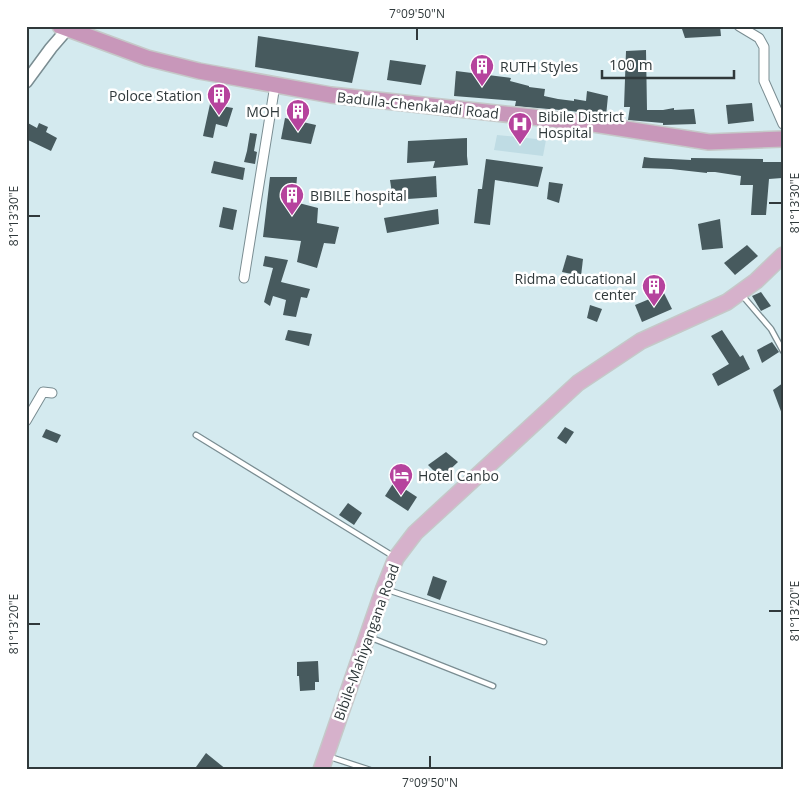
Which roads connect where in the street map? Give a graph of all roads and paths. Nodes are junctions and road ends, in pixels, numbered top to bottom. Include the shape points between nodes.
1 (739, 26) edge
2 (66, 27) edge
3 (26, 82) edge
4 (275, 85) junction
5 (783, 124) edge
6 (783, 139) edge
7 (783, 256) edge
8 (244, 278) dead end
9 (740, 293) junction
10 (783, 351) edge
11 (52, 393) dead end
12 (26, 421) edge
13 (196, 435) dead end
14 (396, 558) junction
15 (384, 588) junction
16 (368, 637) junction
17 (544, 642) dead end
18 (494, 686) dead end
19 (324, 763) edge
20 (370, 770) edge

1 - 5 street via 760,38 764,47 764,81
2 - 3 street
2 - 4 highway, Badulla-Chenkaladi Road via 148,58
4 - 6 highway, Badulla-Chenkaladi Road via 331,95 587,124 709,142
4 - 8 street
7 - 9 main road, Bibile-Mahiyangana Road
9 - 10 lane via 772,329
9 - 14 main road, Bibile-Mahiyangana Road via 716,308 641,341 578,383 415,533
11 - 12 street via 43,392
13 - 14 lane
14 - 15 main road, Bibile-Mahiyangana Road
15 - 16 main road, Bibile-Mahiyangana Road
15 - 17 lane
16 - 18 lane
16 - 19 main road, Bibile-Mahiyangana Road
19 - 20 lane

